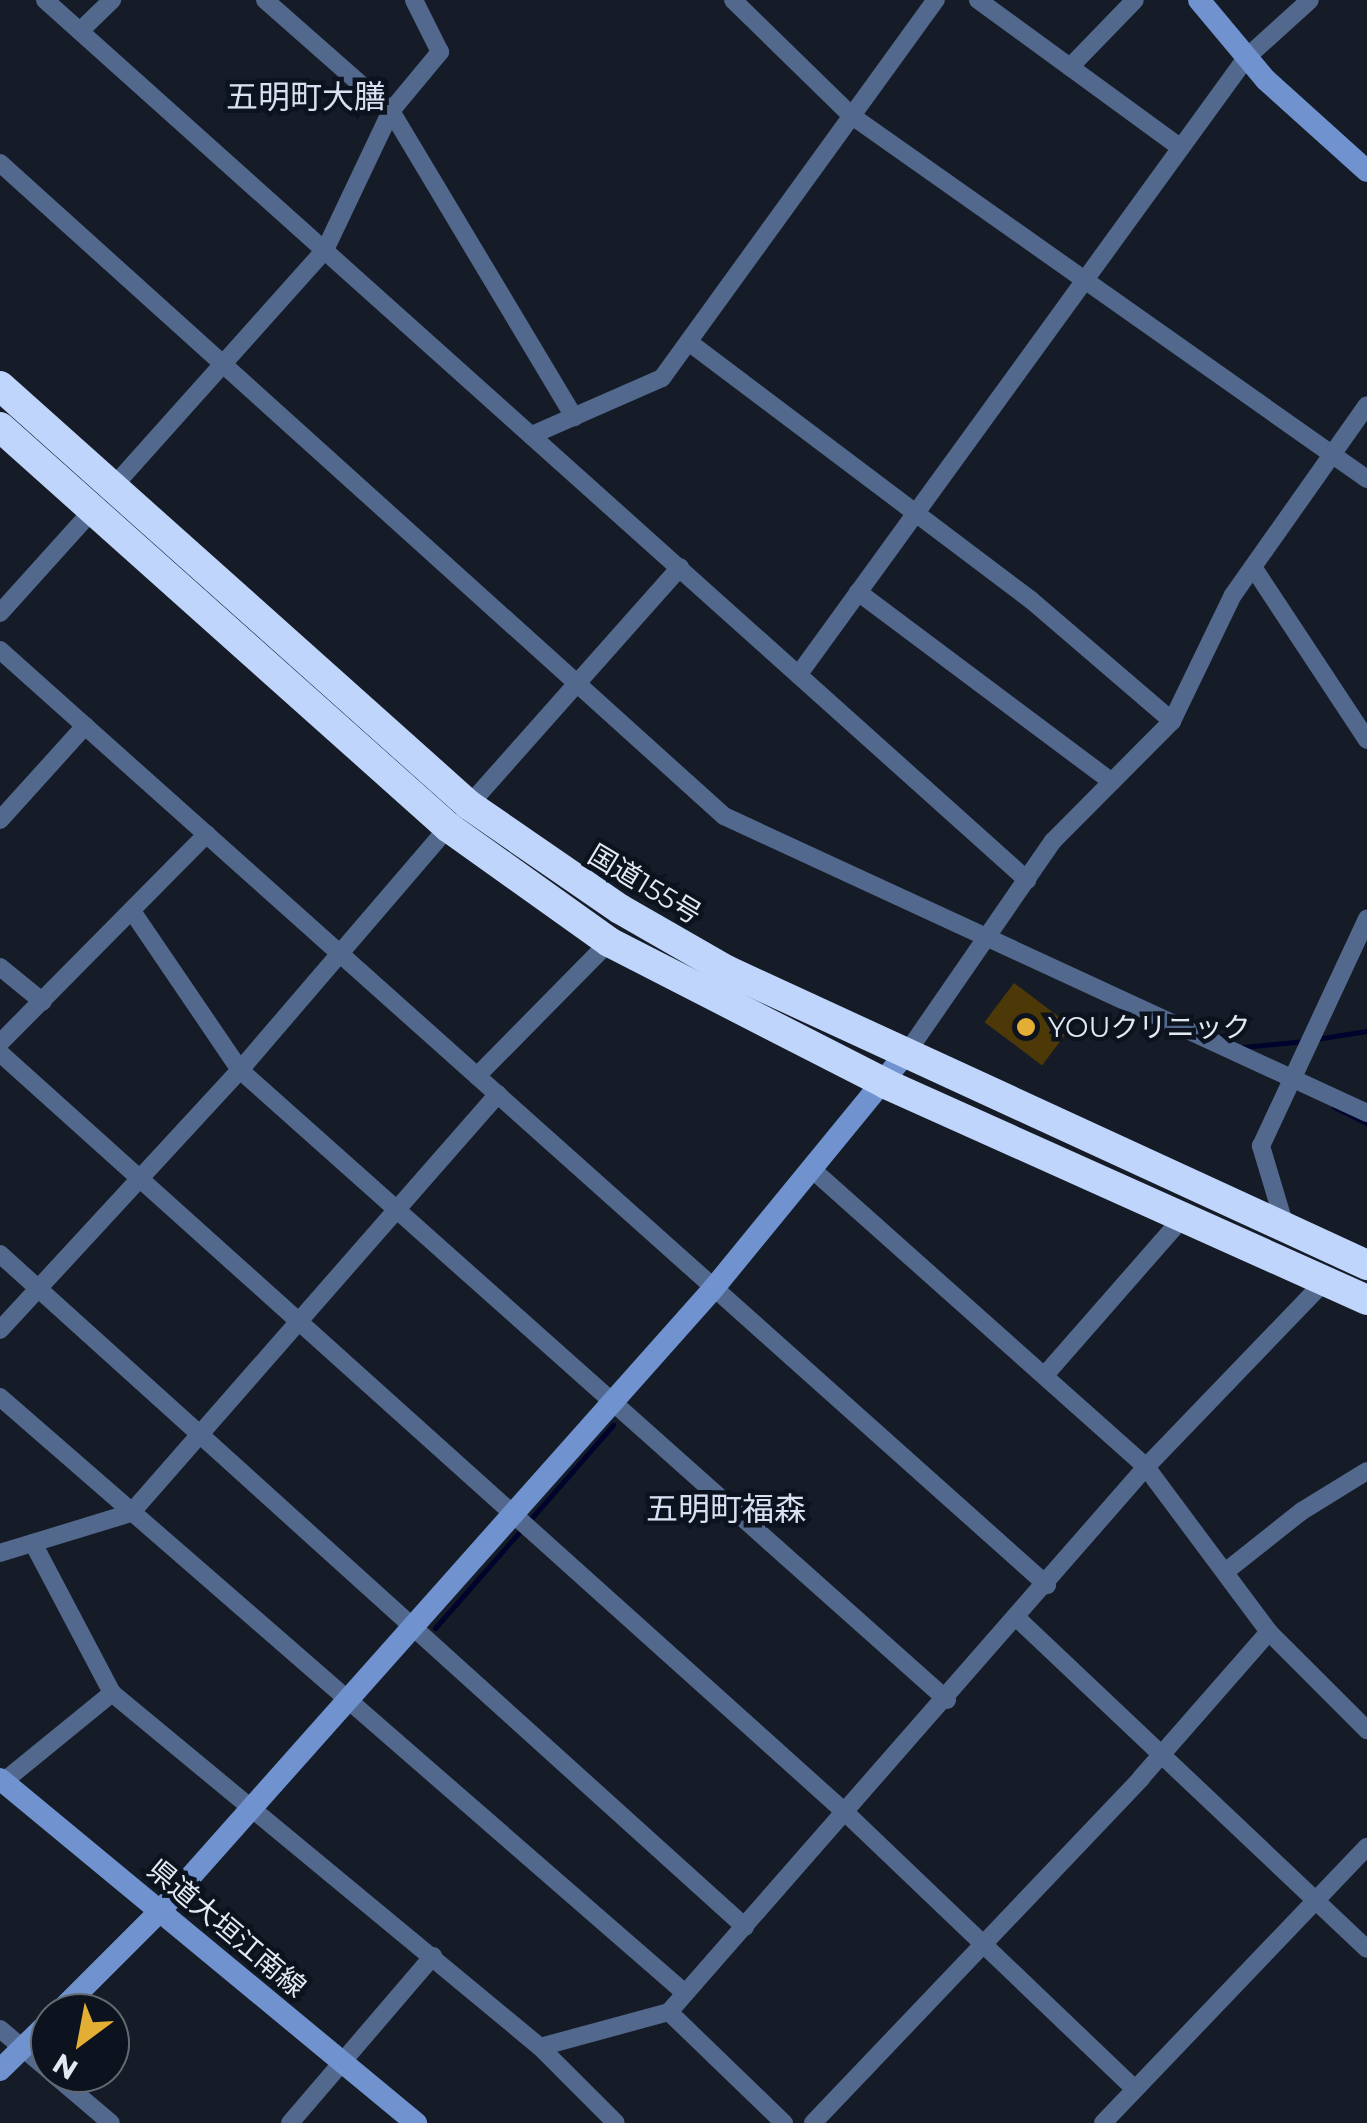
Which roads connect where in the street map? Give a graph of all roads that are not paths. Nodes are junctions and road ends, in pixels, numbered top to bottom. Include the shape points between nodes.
1 (45, 0) edge
2 (112, 0) edge
3 (264, 0) edge
4 (414, 0) edge
5 (733, 0) edge
6 (936, 0) edge
7 (978, 0) edge
8 (1135, 0) edge
9 (1198, 0) edge
10 (1310, 0) edge
11 (80, 31) junction
12 (1246, 58) junction
13 (1070, 67) junction
14 (391, 111) junction
15 (852, 116) junction
16 (1180, 148) junction
17 (0, 163) edge
18 (1367, 171) edge
19 (324, 250) junction
20 (1085, 278) junction
21 (690, 344) junction
22 (224, 362) junction
23 (0, 386) edge
24 (1367, 405) edge
25 (574, 417) junction
26 (0, 427) edge
27 (532, 435) junction
28 (1333, 454) junction
29 (1367, 478) edge
30 (102, 500) junction
31 (916, 511) junction
32 (680, 567) junction
33 (1253, 567) junction
34 (858, 592) junction
35 (0, 613) edge
36 (0, 650) edge
37 (799, 674) junction
38 (577, 682) junction
39 (1172, 721) junction
40 (85, 726) junction
41 (1367, 740) edge
42 (1112, 782) junction
43 (459, 816) junction
44 (0, 820) edge
45 (207, 834) junction
46 (1027, 880) junction
47 (134, 914) junction
48 (1367, 919) edge
49 (988, 937) junction
50 (609, 942) junction
51 (341, 955) junction
52 (0, 967) edge
53 (42, 1002) junction
54 (0, 1044) edge
55 (908, 1051) junction
56 (0, 1053) edge
57 (240, 1070) junction
58 (476, 1076) junction
59 (1290, 1076) junction
60 (886, 1084) junction
61 (498, 1094) junction
62 (1367, 1112) edge
63 (814, 1171) junction
64 (139, 1177) junction
65 (397, 1207) junction
66 (1184, 1216) junction
67 (1284, 1226) junction
68 (0, 1254) edge
69 (1367, 1266) edge
70 (1325, 1281) junction
71 (38, 1288) junction
72 (713, 1289) junction
73 (1367, 1300) edge
74 (299, 1317) junction
75 (0, 1330) edge
76 (1045, 1376) junction
77 (0, 1397) edge
78 (612, 1400) junction
79 (198, 1433) junction
80 (1146, 1466) junction
81 (1367, 1471) edge
82 (131, 1512) junction
83 (510, 1513) junction
84 (33, 1542) junction
85 (0, 1553) edge
86 (1225, 1572) junction
87 (1047, 1585) junction
88 (1018, 1620) junction
89 (410, 1627) junction
90 (1269, 1632) junction
91 (112, 1692) junction
92 (348, 1696) junction
93 (947, 1700) junction
94 (1367, 1730) edge
95 (1162, 1755) junction
96 (2, 1781) edge
97 (251, 1809) junction
98 (847, 1814) junction
99 (1367, 1846) edge
100 (1314, 1903) junction
101 (160, 1911) junction
102 (745, 1927) junction
103 (980, 1944) junction
104 (1367, 1948) edge
105 (432, 1956) junction
106 (78, 1993) edge
107 (686, 1994) junction
108 (668, 2012) junction
109 (0, 2028) edge
110 (30, 2041) edge
111 (540, 2047) junction
112 (23, 2048) junction
113 (30, 2054) edge
114 (341, 2062) junction
115 (0, 2070) edge
116 (1135, 2089) junction
117 (75, 2093) edge
118 (110, 2123) edge
119 (290, 2123) edge
120 (416, 2123) edge
121 (616, 2123) edge
122 (784, 2123) edge
123 (813, 2123) edge
124 (1103, 2123) edge

1 - 11 street
2 - 11 street
3 - 14 street
4 - 14 street via 440,52
5 - 15 street
6 - 15 street
7 - 13 street
8 - 13 street
9 - 12 street
10 - 12 street
11 - 19 street
12 - 16 street
12 - 18 street
13 - 16 street
14 - 19 street
14 - 25 street
15 - 20 street
15 - 21 street
16 - 20 street
17 - 22 street
19 - 22 street
19 - 27 street
20 - 28 street
20 - 31 street
21 - 25 street via 662,378
21 - 31 street
22 - 30 street
22 - 38 street
23 - 30 highway, 国道155号
24 - 28 street
25 - 27 street
26 - 30 highway, 国道155号
27 - 32 street
28 - 29 street
28 - 33 street
30 - 35 street
30 - 43 highway, 国道155号
31 - 34 street
31 - 39 street
32 - 37 street
32 - 38 street
33 - 39 street
33 - 41 street
34 - 37 street
34 - 42 street
36 - 40 street
37 - 46 street
38 - 43 street
38 - 49 street via 724,816
39 - 42 street
40 - 44 street
40 - 45 street
42 - 46 street via 1053,842
43 - 50 highway, 国道155号
43 - 51 street
43 - 55 highway, 国道155号 via 726,970
45 - 47 street
45 - 51 street
46 - 49 street
47 - 53 street
47 - 57 street
48 - 59 street
49 - 55 street
49 - 59 street
50 - 58 street
50 - 60 highway, 国道155号
51 - 57 street
51 - 58 street
52 - 53 street
53 - 54 street
55 - 60 street
55 - 67 highway, 国道155号
56 - 64 street
57 - 64 street
57 - 65 street
58 - 61 street
59 - 62 street
59 - 67 street via 1261,1146
60 - 63 street
60 - 66 highway, 国道155号
61 - 65 street
61 - 72 street
63 - 72 street
63 - 76 street
64 - 71 street
64 - 74 street
65 - 74 street
65 - 78 street
66 - 70 highway, 国道155号
66 - 76 street
67 - 69 highway, 国道155号
68 - 71 street
70 - 73 highway, 国道155号
70 - 80 street
71 - 75 street
71 - 79 street
72 - 78 street
72 - 87 street
74 - 79 street
74 - 83 street
76 - 80 street
77 - 82 street
78 - 83 street
78 - 93 street
79 - 82 street
79 - 89 street
80 - 86 street
80 - 87 street
81 - 86 street
82 - 84 street
82 - 92 street
83 - 89 street
83 - 98 street
84 - 85 street
84 - 91 street
86 - 90 street
87 - 88 street
88 - 93 street
88 - 95 street
89 - 92 street
89 - 102 street
90 - 94 street
90 - 95 street
91 - 96 street
91 - 97 street
92 - 97 street
92 - 107 street
93 - 98 street
95 - 100 street
95 - 103 street
96 - 101 street, 県道大垣江南線
97 - 101 street
97 - 105 street
98 - 102 street
98 - 103 street
99 - 100 street
100 - 104 street
100 - 116 street
101 - 106 street
101 - 114 street, 県道大垣江南線
102 - 107 street
103 - 116 street
103 - 123 street
105 - 111 street
105 - 114 street
107 - 108 street
108 - 111 street
108 - 122 street
109 - 112 street
110 - 112 street
111 - 121 street
112 - 113 street
112 - 115 street
114 - 119 street
114 - 120 street, 県道大垣江南線
116 - 124 street
117 - 118 street

